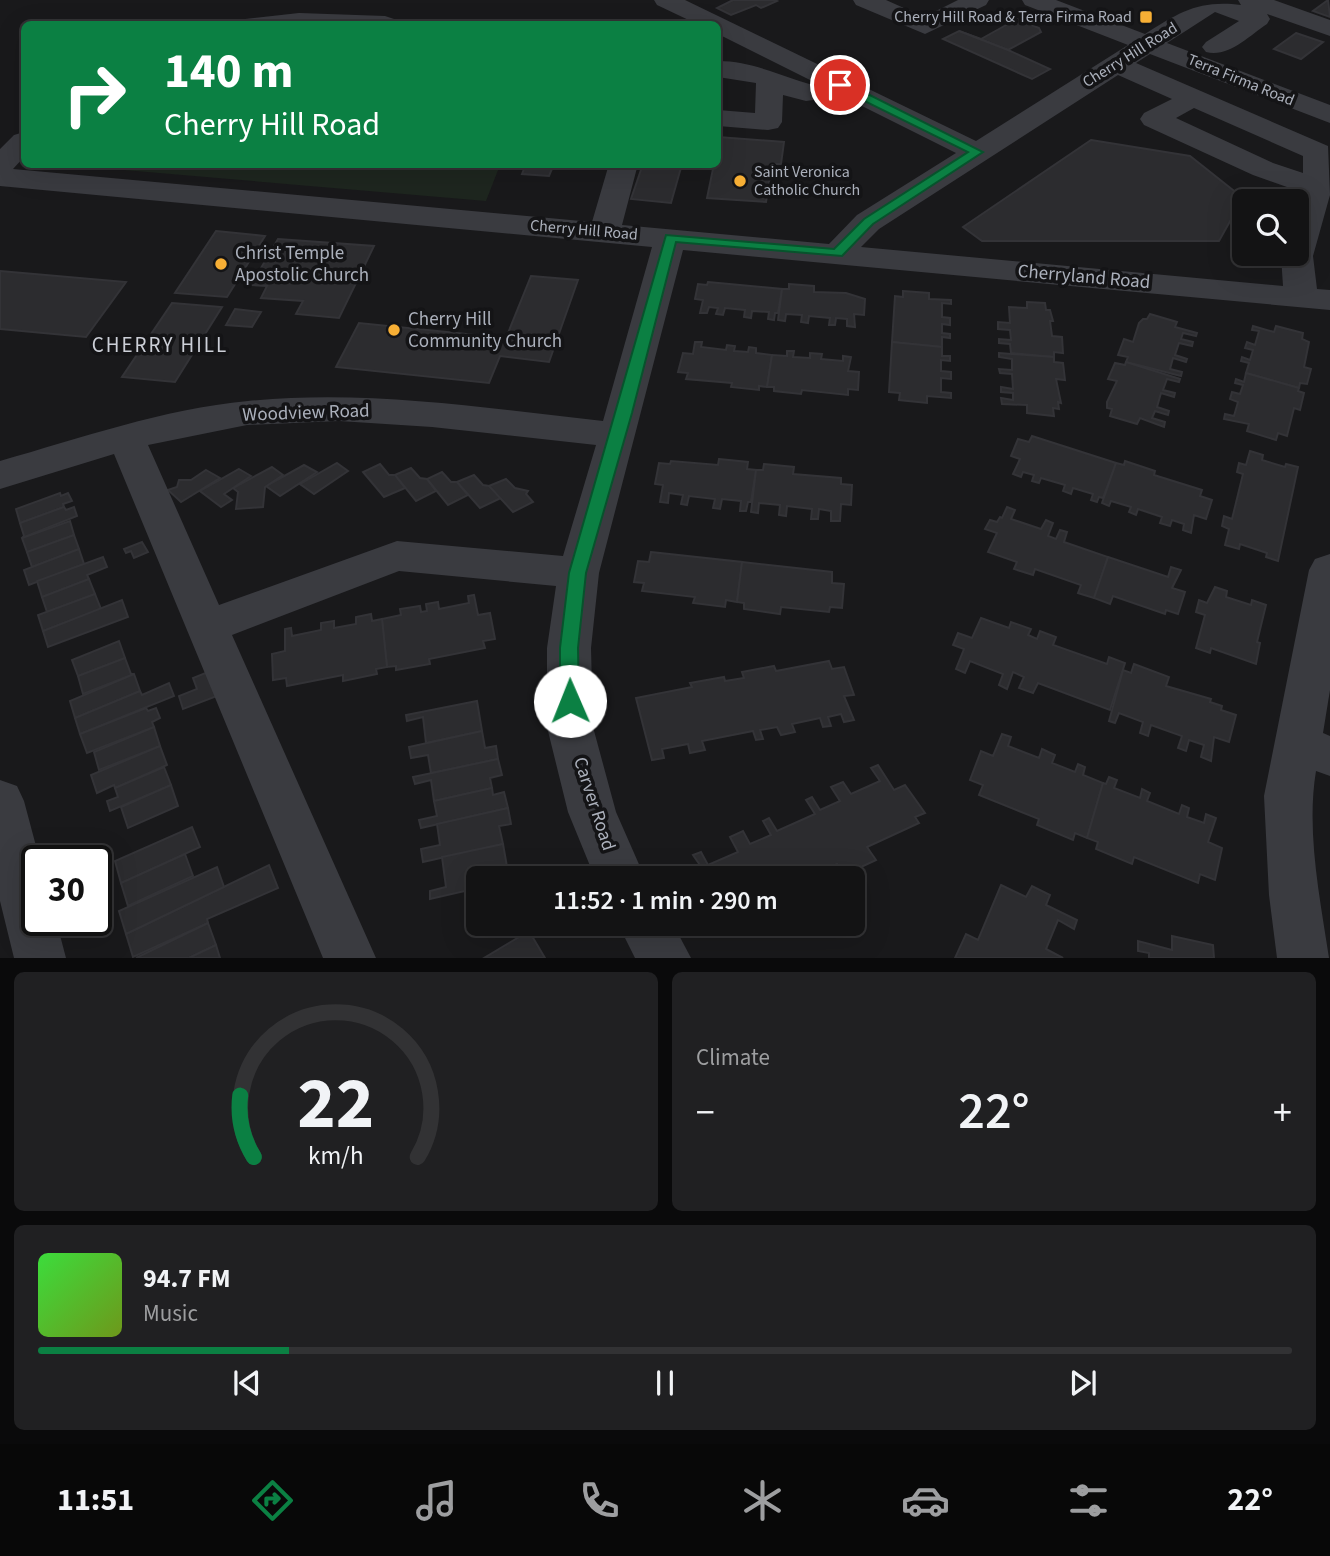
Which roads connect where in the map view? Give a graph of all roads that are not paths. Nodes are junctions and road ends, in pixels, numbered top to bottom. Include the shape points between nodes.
1 (666, 0) edge
2 (865, 0) edge
3 (977, 0) edge
4 (1034, 0) edge
5 (1250, 0) edge
6 (1215, 2) edge
7 (288, 21) edge
8 (320, 21) edge
9 (706, 21) edge
10 (1330, 28) edge
11 (721, 29) edge
12 (1159, 37) junction
13 (1215, 47) junction
14 (1116, 64) junction
15 (1262, 65) dead end
16 (721, 69) edge
17 (770, 79) junction
18 (840, 85) junction
19 (1193, 98) junction
20 (1330, 115) edge
21 (721, 118) edge
22 (21, 144) edge
23 (977, 152) junction
24 (0, 166) edge
25 (623, 168) edge
26 (0, 177) edge
27 (1317, 187) junction
28 (605, 232) junction
29 (670, 237) junction
30 (838, 254) junction
31 (1316, 299) edge
32 (618, 435) junction
33 (127, 440) junction
34 (0, 475) edge
35 (1330, 570) edge
36 (578, 573) junction
37 (207, 626) junction
38 (1313, 750) edge
39 (0, 801) edge
40 (615, 866) edge
41 (652, 936) edge
42 (40, 957) edge
43 (350, 957) edge
44 (665, 957) edge
45 (1303, 957) edge

1 - 9 street
2 - 3 street via 925,26
4 - 12 street, Terra Firma Road
5 - 10 street
6 - 12 street, Cherry Hill Road
6 - 13 street via 1258,19
7 - 8 street
11 - 18 street
12 - 13 street
12 - 14 street, Cherry Hill Road
12 - 20 street, Terra Firma Road
13 - 15 street
14 - 19 street
14 - 23 street, Cherry Hill Road
16 - 17 street
17 - 18 street via 803,93
17 - 21 street via 768,122
18 - 23 street
19 - 27 street via 1318,152
19 - 27 street via 1154,119 1263,169
22 - 24 street
23 - 30 street, Cherry Hill Road via 868,222
25 - 28 street
26 - 28 street, Cherry Hill Road
27 - 31 street via 1297,256
28 - 29 street, Cherry Hill Road
29 - 30 street, Cherry Hill Road
29 - 32 street, Carver Road
30 - 31 street, Cherryland Road
32 - 33 street, Woodview Road via 313,409 223,417
32 - 36 street, Carver Road
33 - 34 street, Woodview Road
33 - 37 street
35 - 38 street
36 - 37 street via 397,556
36 - 40 street, Carver Road via 569,648 570,727 592,812
37 - 43 street
38 - 45 street via 1288,796
39 - 42 street
41 - 44 street

